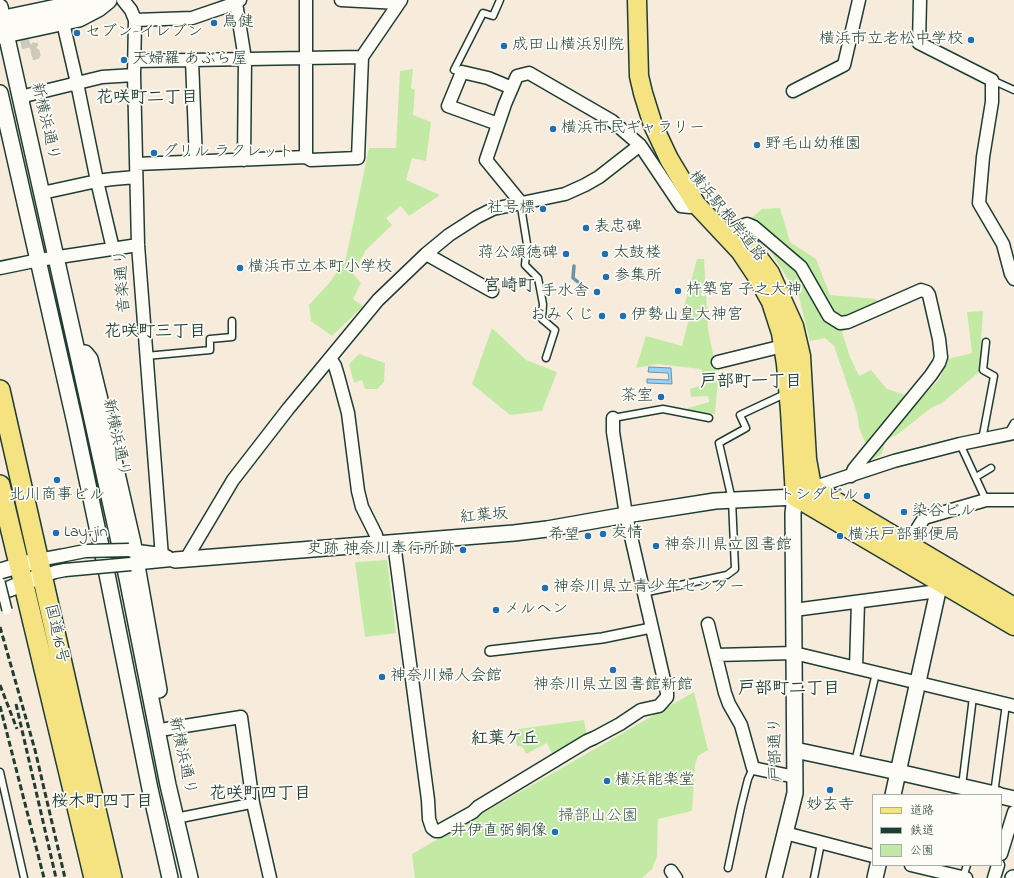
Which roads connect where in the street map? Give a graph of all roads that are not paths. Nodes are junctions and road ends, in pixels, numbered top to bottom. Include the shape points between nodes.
1 (108, 0) edge
2 (123, 0) edge
3 (306, 0) edge
4 (341, 0) edge
5 (500, 0) edge
6 (637, 0) edge
7 (646, 0) edge
8 (860, 0) edge
9 (920, 0) edge
10 (238, 2) edge
11 (400, 2) edge
12 (221, 4) edge
13 (73, 8) edge
14 (135, 20) junction
15 (2, 23) edge
16 (362, 57) junction
17 (306, 58) junction
18 (245, 59) junction
19 (192, 60) junction
20 (134, 61) junction
21 (462, 72) junction
22 (134, 75) junction
23 (992, 80) junction
24 (77, 83) junction
25 (512, 88) junction
26 (1014, 90) edge
27 (793, 91) dead end
28 (0, 93) edge
29 (20, 97) junction
30 (498, 124) junction
31 (640, 145) junction
32 (306, 157) junction
33 (244, 160) junction
34 (196, 161) junction
35 (136, 164) junction
36 (136, 178) junction
37 (97, 181) junction
38 (42, 193) junction
39 (522, 204) junction
40 (696, 204) junction
41 (735, 229) junction
42 (138, 246) junction
43 (113, 249) junction
44 (426, 254) junction
45 (56, 257) junction
46 (39, 260) junction
47 (0, 268) edge
48 (1014, 279) edge
49 (492, 291) dead end
50 (232, 321) dead end
51 (73, 333) junction
52 (986, 342) dead end
53 (783, 346) junction
54 (146, 356) junction
55 (330, 358) junction
56 (546, 358) dead end
57 (718, 362) dead end
58 (0, 390) edge
59 (788, 392) junction
60 (613, 418) joint
61 (708, 418) dead end
62 (1014, 423) edge
63 (1011, 434) edge
64 (982, 440) junction
65 (960, 444) junction
66 (991, 468) dead end
67 (851, 476) junction
68 (976, 477) junction
69 (0, 485) edge
70 (812, 487) junction
71 (795, 496) junction
72 (732, 500) junction
73 (986, 500) junction
74 (1014, 500) edge
75 (626, 515) junction
76 (394, 543) junction
77 (378, 544) junction
78 (908, 544) junction
79 (133, 557) junction
80 (172, 558) junction
81 (40, 568) junction
82 (0, 571) edge
83 (21, 575) junction
84 (942, 580) junction
85 (0, 582) edge
86 (0, 592) edge
87 (643, 594) junction
88 (858, 602) junction
89 (1014, 607) edge
90 (9, 610) dead end
91 (794, 610) junction
92 (708, 624) dead end
93 (1014, 626) edge
94 (651, 628) junction
95 (490, 651) dead end
96 (794, 653) junction
97 (716, 655) junction
98 (856, 668) junction
99 (876, 673) junction
100 (918, 683) junction
101 (974, 696) junction
102 (1010, 705) edge
103 (166, 729) junction
104 (794, 750) junction
105 (855, 762) junction
106 (753, 768) junction
107 (0, 772) edge
108 (898, 772) junction
109 (795, 777) junction
110 (962, 786) junction
111 (893, 794) edge
112 (991, 794) edge
113 (995, 794) edge
114 (1002, 796) edge
115 (1014, 799) edge
116 (254, 803) junction
117 (1014, 812) edge
118 (183, 817) junction
119 (785, 833) junction
120 (821, 843) junction
121 (1002, 851) edge
122 (872, 856) edge
123 (878, 866) edge
124 (967, 866) edge
125 (998, 866) edge
126 (929, 867) edge
127 (728, 868) dead end
128 (24, 878) edge
129 (94, 878) edge
130 (112, 878) edge
131 (170, 878) edge
132 (190, 878) edge
133 (193, 878) edge
134 (270, 878) edge
135 (774, 878) edge
136 (814, 878) edge
137 (875, 878) edge
138 (964, 878) edge
139 (994, 878) edge

1 - 13 main road via 92,12
2 - 14 street
3 - 17 street
4 - 11 street
5 - 21 lane via 493,16 483,13 454,70
6 - 40 main road, 横浜駅根岸道路 via 638,58 642,93 669,159
7 - 41 main road, 横浜駅根岸道路 via 649,73 663,119 676,152 704,193
8 - 27 street via 844,65
9 - 23 street via 919,43
10 - 12 street
10 - 18 street
11 - 16 street
12 - 14 street via 192,18
13 - 15 main road
13 - 24 street
14 - 20 street, 音楽通り
15 - 29 street, 新横浜通り
16 - 17 street
16 - 32 street via 358,158 311,160
17 - 18 street
17 - 32 street
18 - 19 street
18 - 33 street
19 - 20 street
19 - 34 street
20 - 22 street, 音楽通り
21 - 25 street via 488,78
21 - 30 street via 448,106
22 - 24 street via 102,77
22 - 35 street, 音楽通り
23 - 26 lane
23 - 48 street via 992,102 979,203 1003,244
24 - 29 street
24 - 37 street
25 - 30 street
25 - 31 street via 517,76 529,73 612,121
28 - 46 street
29 - 38 street, 新横浜通り
30 - 39 street via 486,160
31 - 39 street via 585,185 565,194
31 - 40 street via 681,206 690,207
32 - 33 street
33 - 34 street
34 - 35 street
35 - 36 street, 音楽通り
36 - 37 street
36 - 42 street, 音楽通り
37 - 38 street
37 - 43 street
38 - 45 street, 新横浜通り
39 - 44 street via 493,209 449,235
39 - 56 lane via 527,244 525,265 538,278 543,304 542,319 555,330
40 - 53 main road, 横浜駅根岸道路 via 740,251 756,275 771,302
41 - 67 street via 747,224 754,228 801,267 829,316 834,320 848,322 921,290 929,295 939,339 939,362
41 - 70 main road, 横浜駅根岸道路 via 770,273 794,326 801,356 807,460
42 - 43 street
42 - 54 street, 音楽通り
43 - 45 street
44 - 49 street
44 - 55 street via 378,300
45 - 46 street
45 - 51 street, 新横浜通り
46 - 47 street
46 - 131 street
50 - 54 lane via 232,336 210,339 210,350
51 - 79 street via 90,359
51 - 132 street, 新横浜通り
52 - 64 lane via 983,370 994,376
53 - 57 street
53 - 59 main road, 横浜駅根岸道路
54 - 80 street, 音楽通り
55 - 77 street via 335,366 348,413 362,507
55 - 80 street
58 - 81 highway, 国道16号
59 - 71 main road, 横浜駅根岸道路
59 - 72 lane via 740,415 746,428 719,443
60 - 61 lane via 663,409
60 - 75 street
62 - 63 lane
63 - 64 street
64 - 65 street
65 - 67 street via 894,461
65 - 68 lane
66 - 68 lane
67 - 70 street
68 - 73 lane
69 - 83 highway, 国道16号
70 - 71 street
70 - 78 main road
71 - 72 street, 紅葉坂
71 - 84 main road
71 - 91 street, 戸部通り
72 - 75 street, 紅葉坂
72 - 87 lane via 735,569 727,575
73 - 74 street
73 - 78 street via 924,518
75 - 76 street, 紅葉坂 via 541,530
75 - 87 street
76 - 77 street, 紅葉坂
76 - 94 street via 429,819 436,831 473,812 640,710 659,706 667,693
77 - 80 street, 紅葉坂
78 - 84 main road
79 - 80 street
79 - 81 street, bridge via 54,572
79 - 81 street, bridge via 85,551 60,556
79 - 103 street
81 - 83 street
81 - 130 highway, 国道16号
82 - 83 street
83 - 86 street via 10,589
83 - 129 highway, 国道16号
84 - 88 street
84 - 89 main road
84 - 93 main road
84 - 100 street
85 - 90 street, bridge
87 - 94 street
88 - 91 street
88 - 98 street
91 - 96 street, 戸部通り
92 - 97 street
94 - 95 street via 602,638
96 - 97 street
96 - 98 street
96 - 104 street, 戸部通り
97 - 106 street via 724,693 740,725
98 - 99 street
99 - 100 street
99 - 105 lane
100 - 101 street
100 - 108 street
101 - 102 street
101 - 110 lane
102 - 113 lane
103 - 116 street via 241,717
103 - 118 street
104 - 105 street
104 - 109 street, 戸部通り
105 - 108 street
106 - 109 street
106 - 127 lane via 748,779
107 - 128 lane
108 - 110 street
108 - 111 street
109 - 119 street, 戸部通り via 795,793
110 - 112 street
114 - 115 street
116 - 118 street
116 - 134 street
117 - 121 street
118 - 133 street via 195,872
119 - 120 street
119 - 135 street, 戸部通り
120 - 122 street
120 - 136 lane
123 - 137 street
124 - 138 lane
125 - 139 street
126 - 138 street

